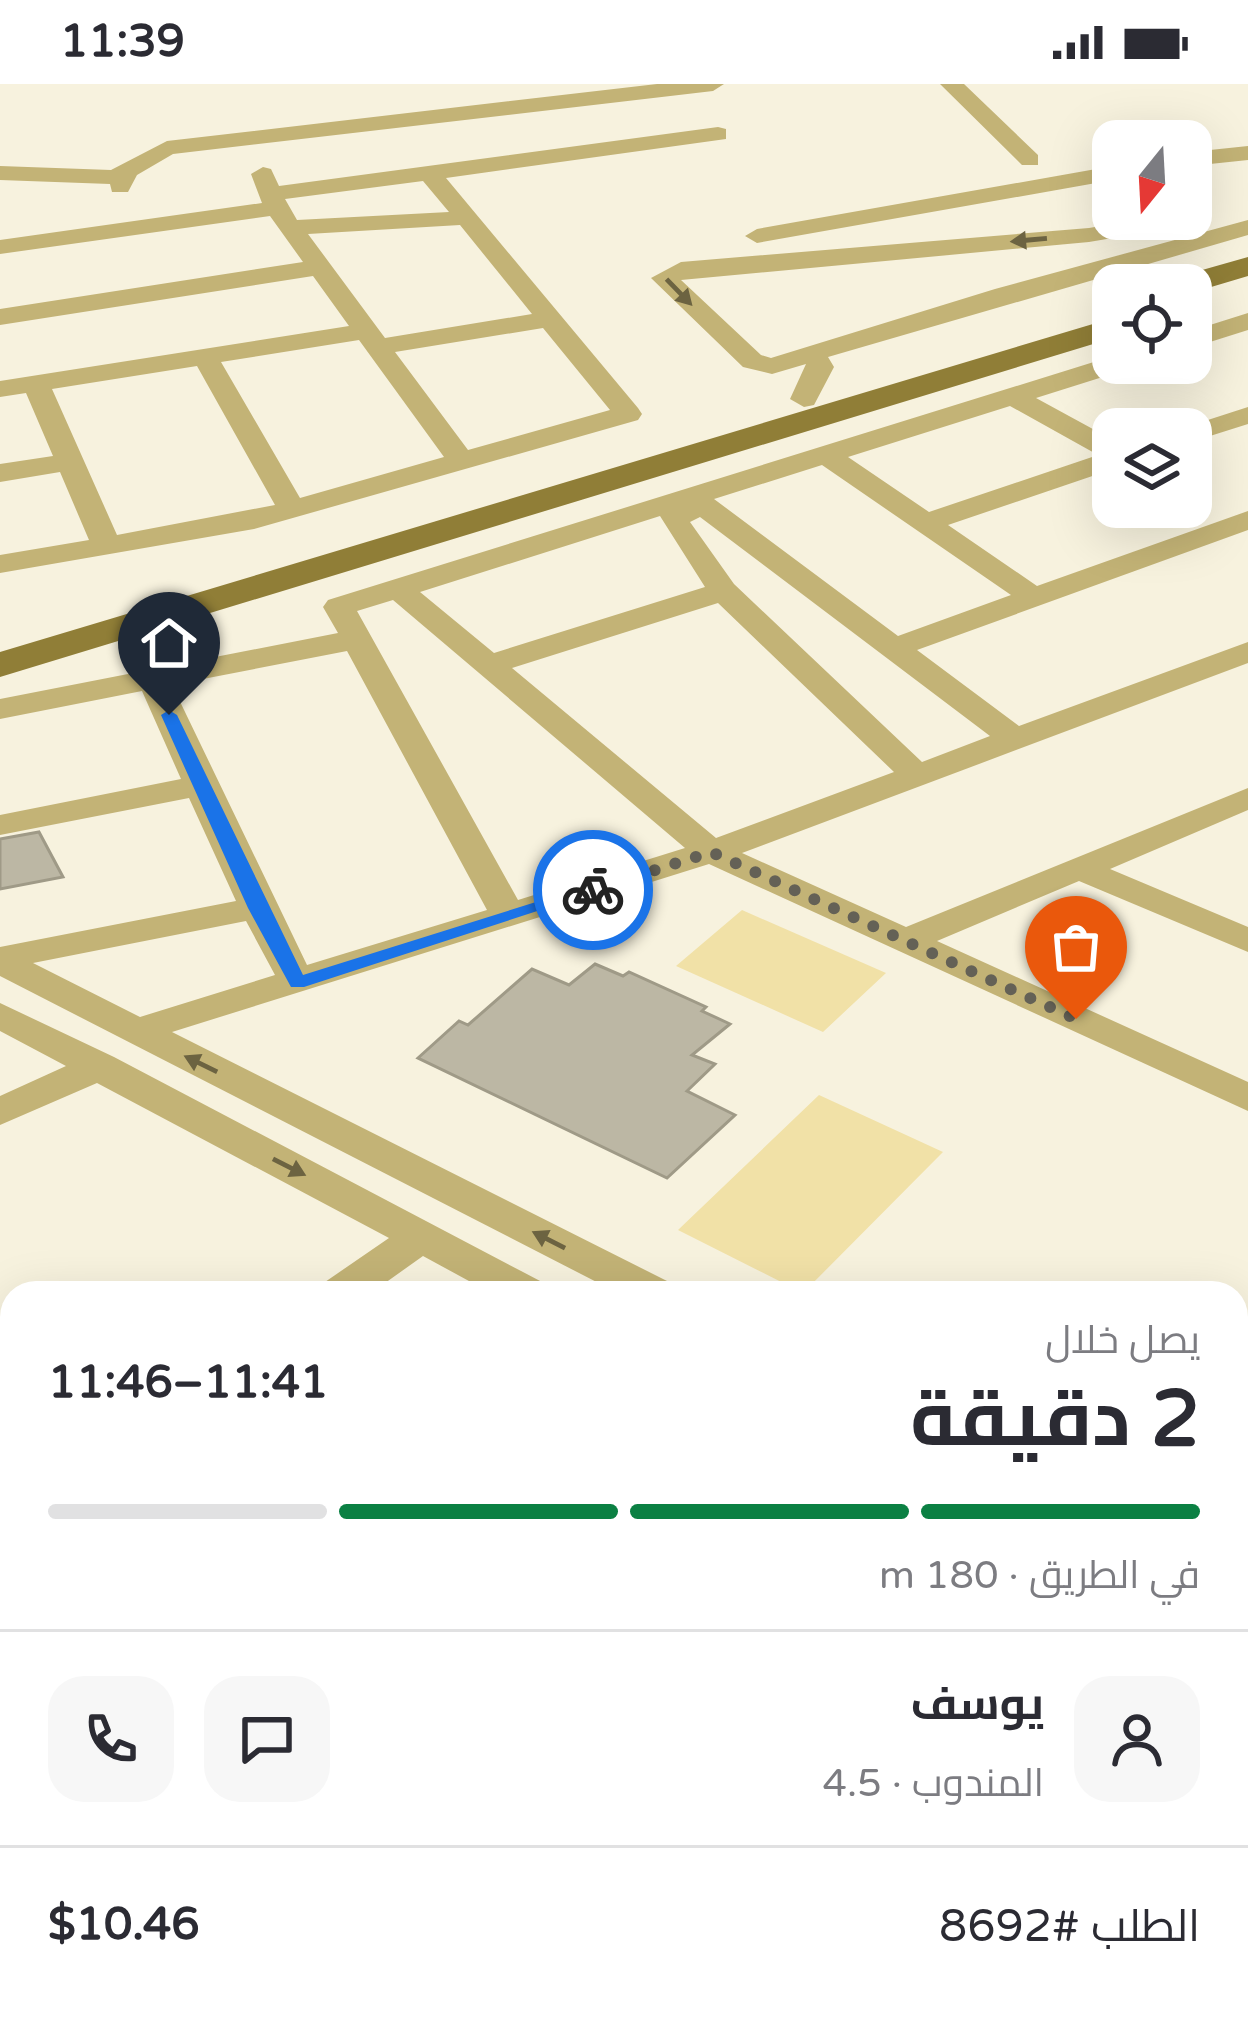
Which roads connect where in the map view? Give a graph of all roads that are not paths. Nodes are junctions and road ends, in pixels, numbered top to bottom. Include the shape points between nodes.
1 (713, 84) edge
2 (951, 84) edge
3 (718, 134) dead end
4 (250, 139) junction
5 (1248, 153) edge
6 (1212, 157) edge
7 (1030, 160) dead end
8 (428, 170) junction
9 (0, 173) edge
10 (1092, 177) edge
11 (114, 178) junction
12 (1248, 208) edge
13 (279, 210) junction
14 (1212, 215) edge
15 (463, 218) junction
16 (842, 221) junction
17 (1248, 226) edge
18 (1092, 232) edge
19 (82, 235) junction
20 (758, 236) dead end
21 (1152, 240) edge
22 (0, 247) edge
23 (1165, 250) junction
24 (882, 252) junction
25 (1248, 266) edge
26 (319, 267) junction
27 (1212, 277) edge
28 (1248, 287) edge
29 (1212, 298) edge
30 (1092, 313) edge
31 (0, 317) edge
32 (548, 320) junction
33 (1248, 321) edge
34 (1212, 333) edge
35 (1092, 334) edge
36 (372, 339) junction
37 (813, 354) junction
38 (205, 357) junction
39 (1092, 372) edge
40 (36, 383) junction
41 (0, 389) edge
42 (1014, 397) junction
43 (804, 399) junction
44 (1248, 416) edge
45 (1212, 427) edge
46 (1092, 443) edge
47 (827, 456) junction
48 (461, 460) junction
49 (71, 462) junction
50 (1092, 464) edge
51 (0, 473) edge
52 (698, 501) junction
53 (292, 510) junction
54 (1248, 520) edge
55 (925, 524) junction
56 (107, 545) junction
57 (0, 564) edge
58 (398, 589) junction
59 (723, 591) junction
60 (1032, 596) junction
61 (0, 639) edge
62 (358, 639) junction
63 (894, 648) junction
64 (1248, 652) edge
65 (0, 664) edge
66 (489, 665) junction
67 (153, 680) junction
68 (0, 709) edge
69 (1015, 739) junction
70 (918, 776) junction
71 (201, 784) junction
72 (1238, 809) edge
73 (0, 825) edge
74 (711, 852) junction
75 (1078, 868) junction
76 (257, 908) junction
77 (510, 918) junction
78 (905, 940) junction
79 (1248, 941) edge
80 (0, 960) edge
81 (297, 982) junction
82 (0, 1015) edge
83 (135, 1031) junction
84 (100, 1066) junction
85 (1248, 1098) edge
86 (283, 1104) junction
87 (0, 1112) edge
88 (235, 1139) junction
89 (422, 1236) junction
90 (357, 1281) edge
91 (504, 1281) edge
92 (630, 1281) edge

1 - 4 street
2 - 7 street
3 - 8 street
4 - 11 street via 167,148
4 - 13 street
5 - 6 street
8 - 13 street
8 - 15 street
9 - 11 street
10 - 16 street
11 - 19 street via 127,178
12 - 14 street
13 - 15 street
13 - 19 street
13 - 26 street
15 - 32 street
16 - 20 street
16 - 24 street
17 - 23 street
18 -> 24 street
19 - 22 street
21 - 23 street
23 - 37 street
24 -> 37 street via 665,274 755,364
25 - 27 main road
26 - 31 street
26 - 36 street
28 - 29 main road
30 - 43 main road
32 - 36 street
32 - 48 street via 628,414
33 - 34 street
35 - 65 main road
36 - 38 street
36 - 48 street
37 - 43 street via 820,367
38 - 40 street
38 - 53 street
39 - 42 street
40 - 41 street
40 - 49 street
42 - 46 street
42 - 47 street
43 - 61 main road
44 - 45 street
47 - 52 street
47 - 55 street
48 - 53 street
49 - 51 street
49 - 56 street
50 - 55 street
52 - 58 street
52 - 59 street via 673,519
52 - 63 street
53 - 56 street
54 - 60 street
55 - 60 street
56 - 57 street
58 - 62 street via 339,607
58 - 66 street
59 - 66 street
59 - 70 street
60 - 63 street
62 - 67 street
62 - 77 street
63 - 69 street
64 - 69 street
66 - 74 street
67 - 68 street
67 - 71 street
69 - 70 street
70 - 74 street
71 - 73 street
71 - 76 street
72 - 75 street
74 - 77 street
74 - 78 street
75 - 78 street
75 - 79 street
76 - 80 street
76 - 81 street
77 - 81 street
78 - 85 street
80 - 83 street
81 - 83 street
82 - 84 street
86 -> 83 street
84 - 87 street
84 - 88 street
86 - 88 street
92 -> 86 street
88 -> 89 street
89 - 90 street
89 - 91 street

